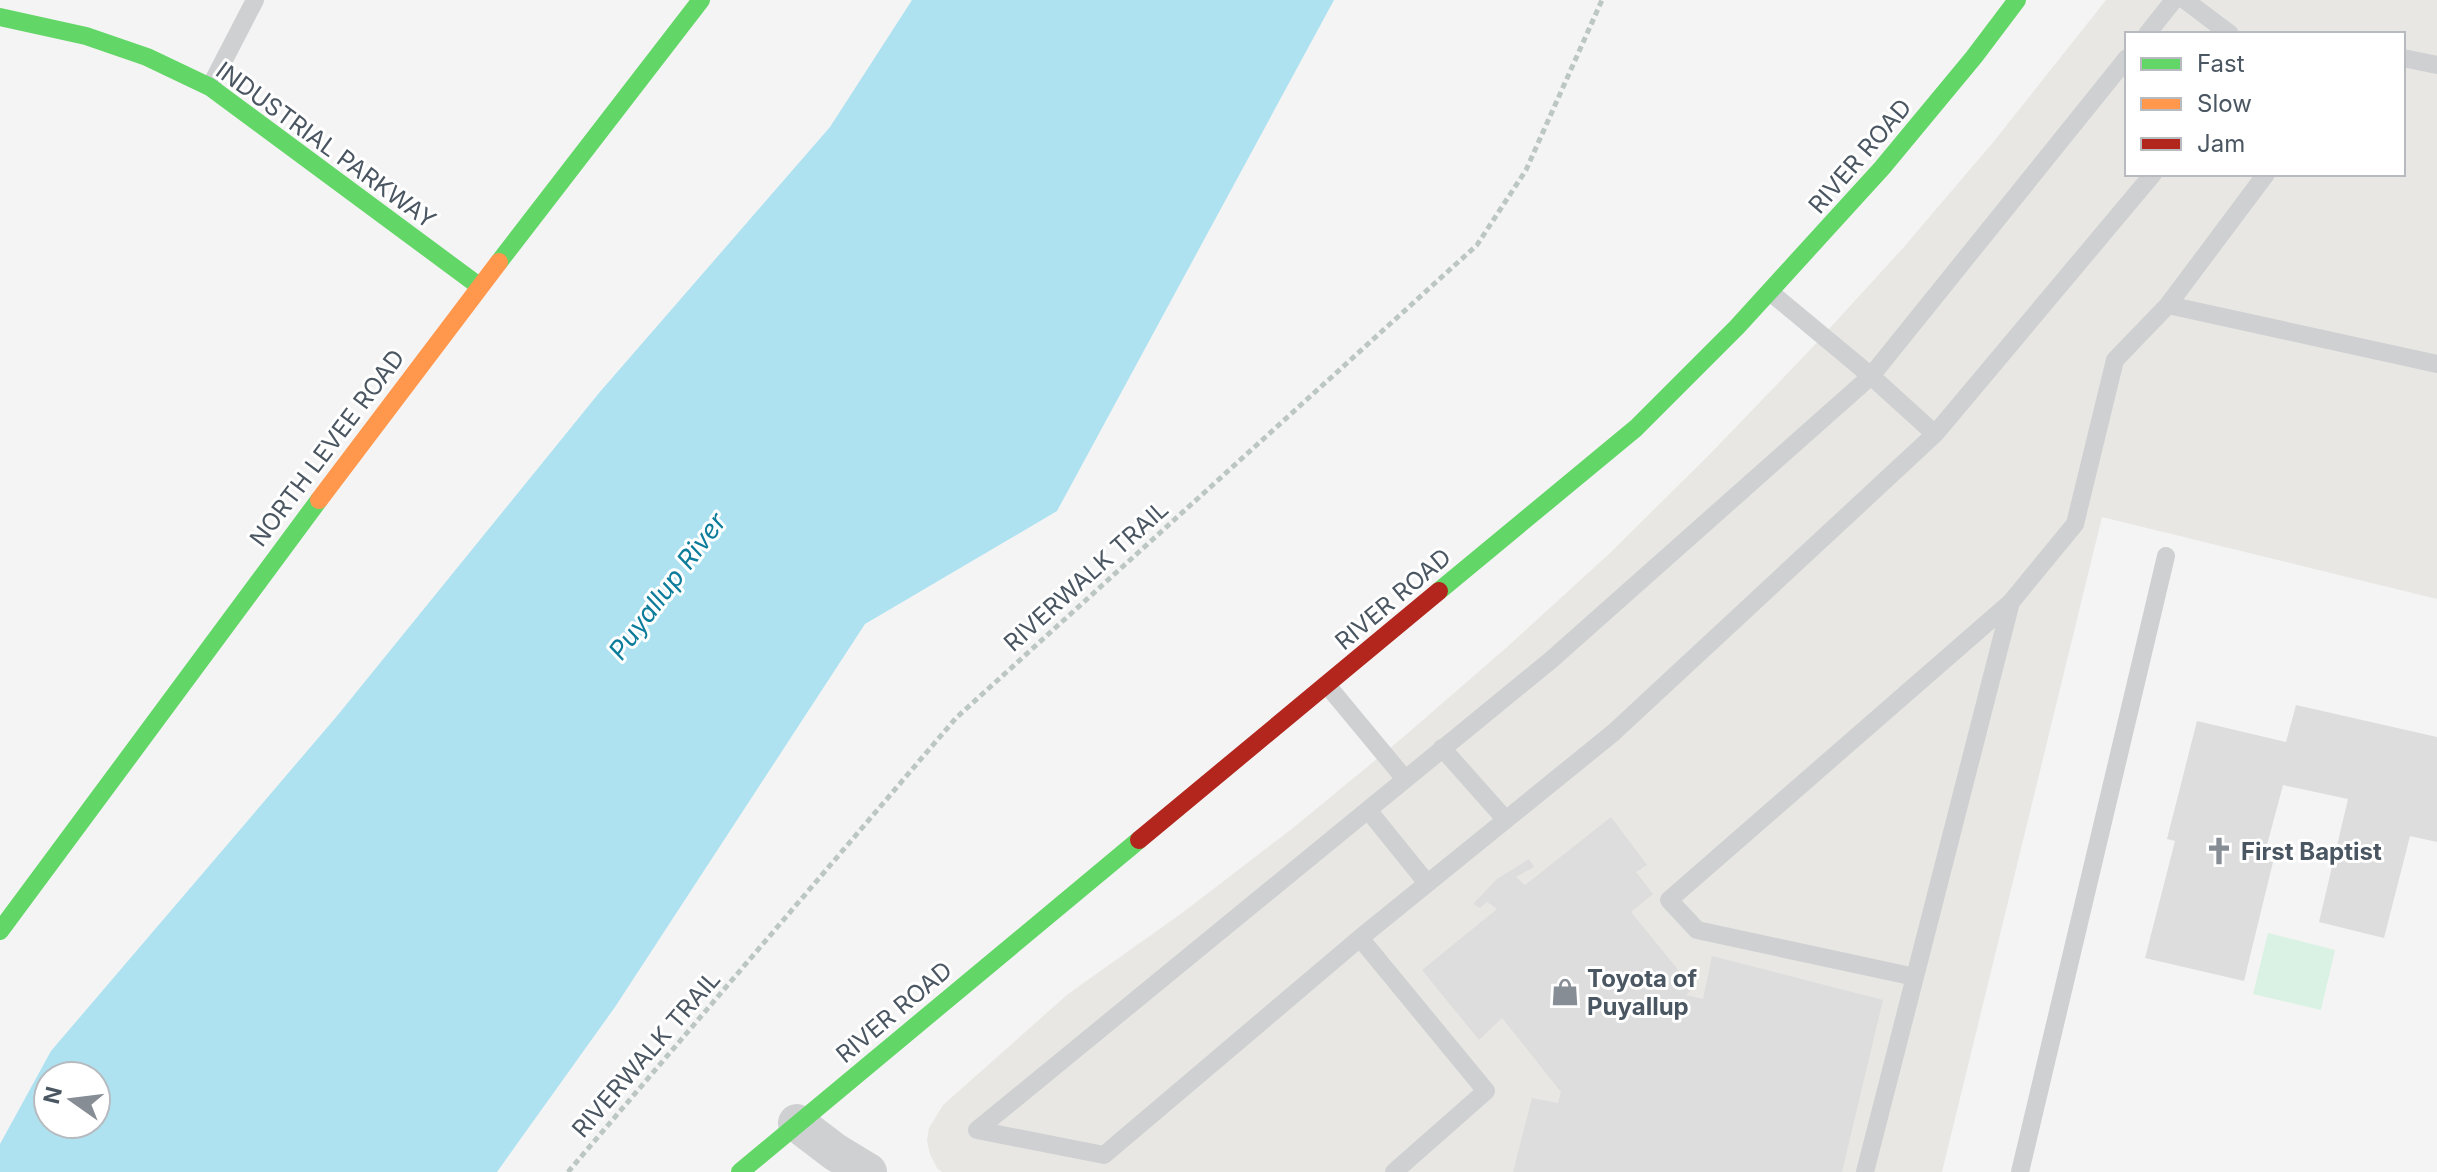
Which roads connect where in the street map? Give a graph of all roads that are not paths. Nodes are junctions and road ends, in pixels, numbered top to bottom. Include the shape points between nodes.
1 (255, 0) edge
2 (701, 0) edge
3 (2017, 0) edge
4 (2174, 0) edge
5 (2185, 0) edge
6 (0, 17) edge
7 (2149, 32) edge
8 (2227, 32) edge
9 (2405, 58) edge
10 (2125, 60) edge
11 (2437, 65) edge
12 (210, 87) junction
13 (2151, 176) edge
14 (2265, 176) edge
15 (479, 286) junction
16 (1770, 292) junction
17 (2168, 305) junction
18 (2437, 364) edge
19 (1871, 376) junction
20 (1935, 434) junction
21 (2166, 556) dead end
22 (2011, 602) junction
23 (1327, 685) junction
24 (1442, 748) junction
25 (1405, 779) junction
26 (1368, 810) junction
27 (1506, 820) junction
28 (1427, 883) junction
29 (0, 931) edge
30 (1360, 938) junction
31 (1915, 977) junction
32 (797, 1123) junction
33 (740, 1172) edge
34 (868, 1172) edge
35 (1394, 1172) edge
36 (1865, 1172) edge
37 (2020, 1172) edge

1 - 12 lane
2 - 15 main road, NORTH LEVEE ROAD
3 - 16 main road, RIVER ROAD via 1922,122
4 - 7 lane
5 - 8 lane
6 - 12 main road, INDUSTRIAL PARKWAY via 86,36
9 - 11 lane
10 - 19 lane
12 - 15 main road, INDUSTRIAL PARKWAY
13 - 20 lane
14 - 17 lane
15 - 29 main road, NORTH LEVEE ROAD
16 - 19 lane
16 - 23 main road, RIVER ROAD via 1636,428
17 - 18 lane
17 - 22 lane via 2115,360 2075,524
19 - 20 lane
19 - 24 lane via 1551,660
20 - 27 lane via 1613,733
21 - 37 lane
22 - 31 lane
22 - 31 lane via 1669,900 1697,930
23 - 25 lane
23 - 32 main road, RIVER ROAD
24 - 25 lane
24 - 27 lane
25 - 26 lane
26 - 28 lane
26 - 30 lane via 977,1130 1104,1155
27 - 28 lane
28 - 30 lane
30 - 35 lane via 1486,1091
31 - 36 lane
32 - 33 main road, RIVER ROAD
32 - 34 street

